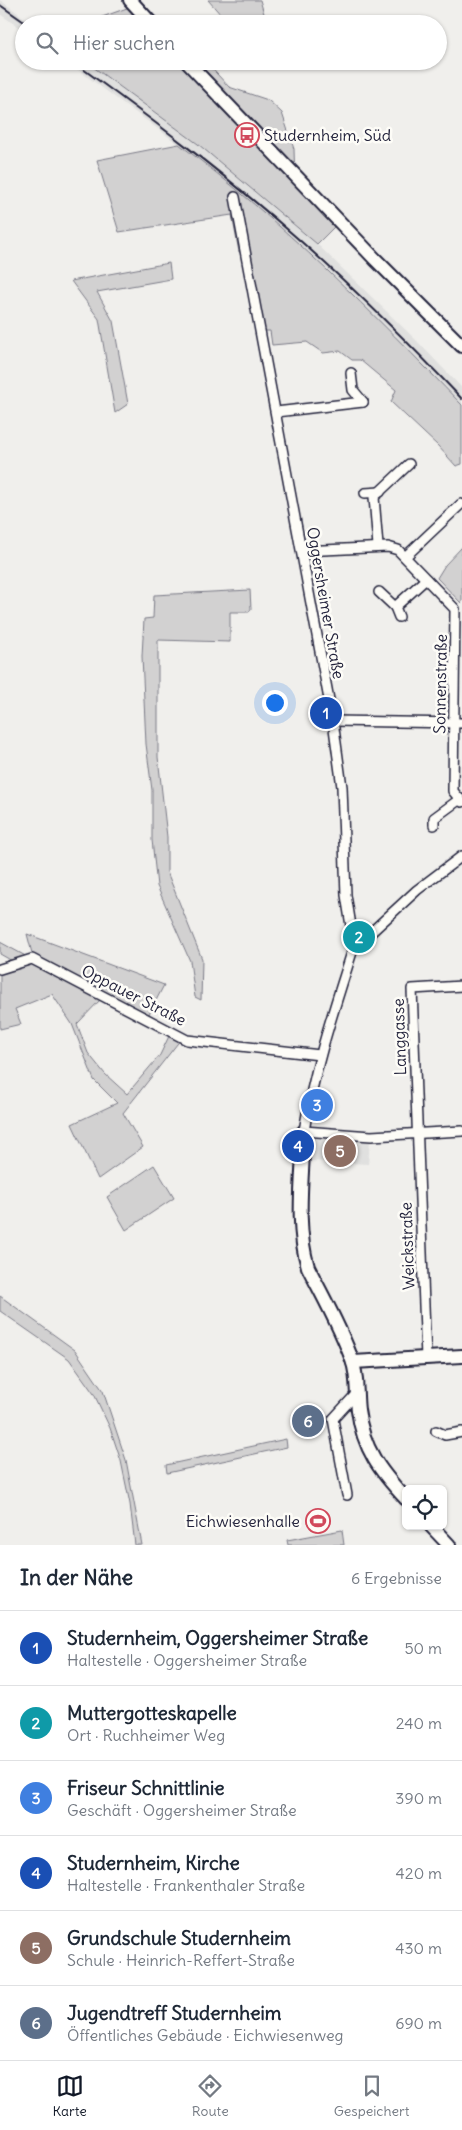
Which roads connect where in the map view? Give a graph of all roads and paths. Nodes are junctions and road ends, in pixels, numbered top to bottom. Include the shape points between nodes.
1 (130, 0) edge
2 (144, 15) edge
3 (195, 70) edge
4 (235, 197) dead end
5 (462, 346) edge
6 (351, 373) dead end
7 (276, 412) junction
8 (409, 464) dead end
9 (365, 492) dead end
10 (380, 492) junction
11 (461, 504) dead end
12 (378, 546) junction
13 (302, 551) junction
14 (405, 557) junction
15 (426, 579) junction
16 (380, 592) dead end
17 (395, 608) junction
18 (459, 608) edge
19 (399, 618) dead end
20 (459, 659) edge
21 (333, 721) junction
22 (458, 723) edge
23 (461, 801) edge
24 (434, 825) dead end
25 (462, 856) edge
26 (353, 950) junction
27 (0, 969) edge
28 (462, 986) edge
29 (320, 1056) junction
30 (304, 1130) junction
31 (462, 1131) edge
32 (418, 1133) junction
33 (462, 1356) edge
34 (426, 1358) junction
35 (353, 1362) junction
36 (357, 1394) junction
37 (436, 1431) dead end
38 (462, 1432) edge
39 (347, 1495) dead end
40 (402, 1495) edge
41 (435, 1530) edge
42 (449, 1545) edge

1 - 2 street
3 - 5 street
4 - 7 street, Oggersheimer Straße
6 - 7 street via 353,390 363,402
7 - 13 street, Oggersheimer Straße
8 - 10 street
9 - 10 street
10 - 12 street via 374,497
11 - 14 street
12 - 13 street, Sonnenstraße
12 - 14 street, Sonnenstraße via 398,550
13 - 21 street, Oggersheimer Straße
14 - 15 street, Sonnenstraße
15 - 17 street
15 - 18 street, Sonnenstraße
16 - 17 street
17 - 19 street
18 - 20 street, Sonnenstraße
20 - 22 street, Sonnenstraße
21 - 22 street
21 - 26 street, Oggersheimer Straße via 342,787 346,894
22 - 23 street, Sonnenstraße via 453,790
23 - 24 street, Sonnenstraße via 434,818
25 - 26 street via 417,890
26 - 29 street, Oggersheimer Straße
27 - 29 street, Oppauer Straße via 32,959 187,1040
28 - 32 street, Langgasse via 412,989
29 - 30 street, Oggersheimer Straße
30 - 32 street via 371,1136
30 - 35 street via 303,1251
31 - 32 street
32 - 34 street, Weickstraße
33 - 34 street
34 - 35 street
35 - 36 street
36 - 39 street via 333,1419
36 - 40 street via 361,1428 373,1460
37 - 38 street via 445,1435
41 - 42 street

